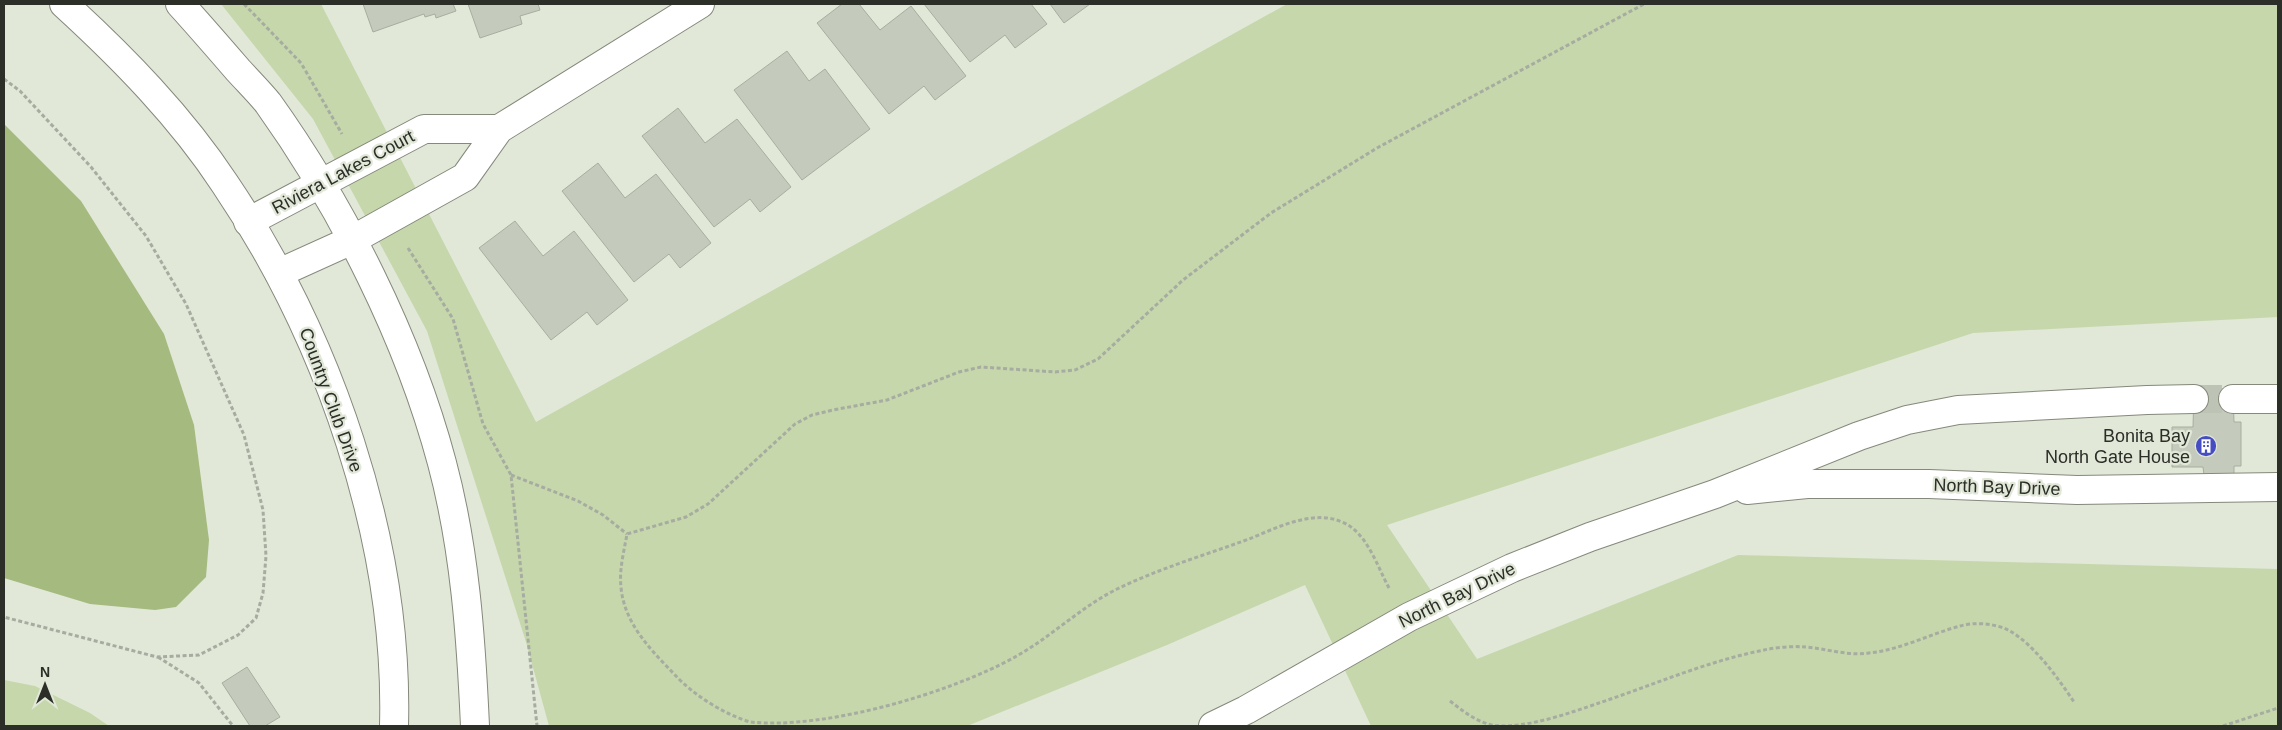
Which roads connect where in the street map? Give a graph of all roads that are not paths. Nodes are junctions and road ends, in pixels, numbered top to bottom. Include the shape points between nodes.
1 (64, 4) edge
2 (180, 4) edge
3 (700, 4) edge
4 (499, 129) junction
5 (320, 183) junction
6 (248, 222) junction
7 (352, 240) junction
8 (279, 273) junction
9 (2194, 399) tunnel mouth
10 (2233, 399) tunnel mouth
11 (2278, 399) edge
12 (2278, 487) edge
13 (1715, 494) junction
14 (394, 726) edge
15 (475, 726) edge
16 (1213, 726) edge

1 - 6 street, Country Club Drive via 108,45 168,110 225,184
2 - 5 street via 267,102
3 - 4 street
4 - 5 street, Riviera Lakes Court via 424,129
4 - 7 street via 465,177
5 - 6 street, Riviera Lakes Court
5 - 7 street
6 - 8 street, Country Club Drive
7 - 8 street
7 - 15 street via 395,328 442,464 460,549 470,633
8 - 14 street, Country Club Drive via 313,342 347,434 372,522 388,611
9 - 13 street, North Bay Drive via 1958,410 1859,436
10 - 11 street
12 - 13 street, North Bay Drive via 2077,490 1929,484 1808,484
13 - 16 street, North Bay Drive via 1512,568 1409,617

